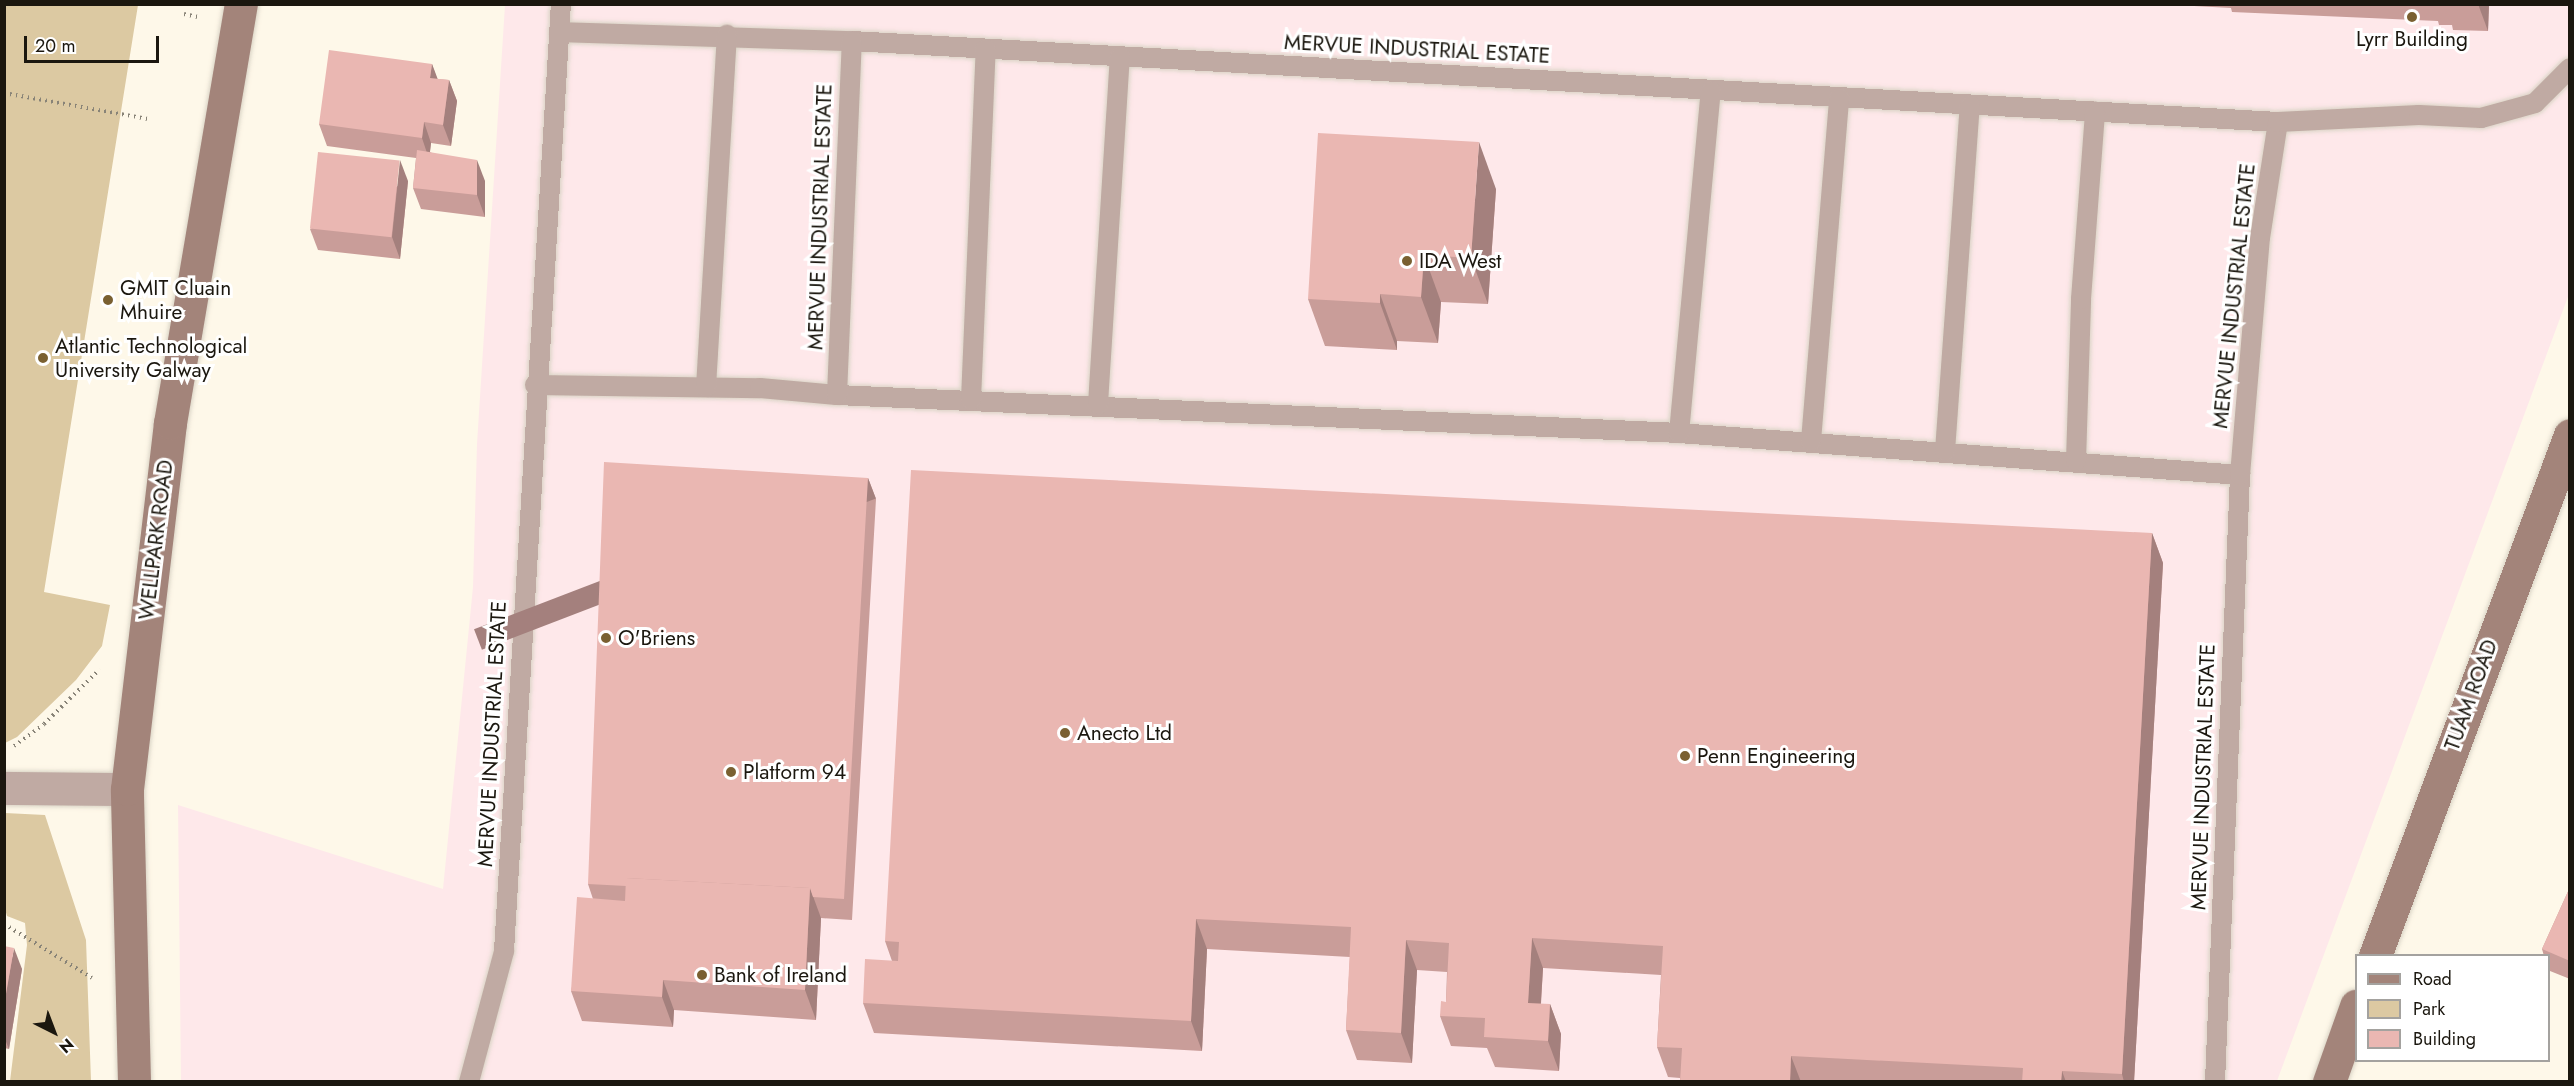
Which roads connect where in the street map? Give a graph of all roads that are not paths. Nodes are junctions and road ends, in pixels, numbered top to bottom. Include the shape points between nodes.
1 (242, 4) edge
2 (561, 4) edge
3 (559, 33) junction
4 (728, 35) junction
5 (852, 41) junction
6 (986, 49) junction
7 (1120, 57) junction
8 (2570, 68) edge
9 (1711, 91) junction
10 (1839, 98) junction
11 (1970, 106) junction
12 (2095, 112) junction
13 (2278, 122) junction
14 (536, 385) junction
15 (706, 387) junction
16 (837, 395) junction
17 (971, 400) junction
18 (1098, 404) junction
19 (1679, 433) junction
20 (2570, 435) edge
21 (1811, 441) junction
22 (1945, 451) junction
23 (2076, 461) junction
24 (2240, 475) junction
25 (2560, 483) edge
26 (4, 788) edge
27 (127, 789) junction
28 (2376, 954) edge
29 (2355, 1009) edge
30 (134, 1082) edge
31 (469, 1082) edge
32 (2215, 1082) edge
33 (2329, 1082) edge

1 - 27 main road, WELLPARK ROAD via 170,423
2 - 3 lane, MERVUE INDUSTRIAL ESTATE
3 - 4 lane, MERVUE INDUSTRIAL ESTATE
3 - 14 lane, MERVUE INDUSTRIAL ESTATE
4 - 5 lane, MERVUE INDUSTRIAL ESTATE
4 - 15 lane
5 - 6 lane, MERVUE INDUSTRIAL ESTATE
5 - 16 lane, MERVUE INDUSTRIAL ESTATE
6 - 7 lane, MERVUE INDUSTRIAL ESTATE
6 - 17 lane
7 - 9 lane, MERVUE INDUSTRIAL ESTATE
7 - 18 lane
8 - 13 lane, MERVUE INDUSTRIAL ESTATE via 2535,102 2481,118 2419,115
9 - 10 lane, MERVUE INDUSTRIAL ESTATE
9 - 19 lane
10 - 11 lane, MERVUE INDUSTRIAL ESTATE
10 - 21 lane
11 - 12 lane, MERVUE INDUSTRIAL ESTATE
11 - 22 lane
12 - 13 lane, MERVUE INDUSTRIAL ESTATE
12 - 23 lane via 2081,299
13 - 24 lane, MERVUE INDUSTRIAL ESTATE via 2260,238
14 - 15 lane
14 - 31 lane, MERVUE INDUSTRIAL ESTATE via 504,951
15 - 16 lane
16 - 17 lane
17 - 18 lane
18 - 19 lane
19 - 21 lane
20 - 25 main road, TUAM ROAD
21 - 22 lane
22 - 23 lane
23 - 24 lane
24 - 32 lane, MERVUE INDUSTRIAL ESTATE
25 - 28 main road, TUAM ROAD
26 - 27 street
27 - 30 main road, WELLPARK ROAD
29 - 33 main road

